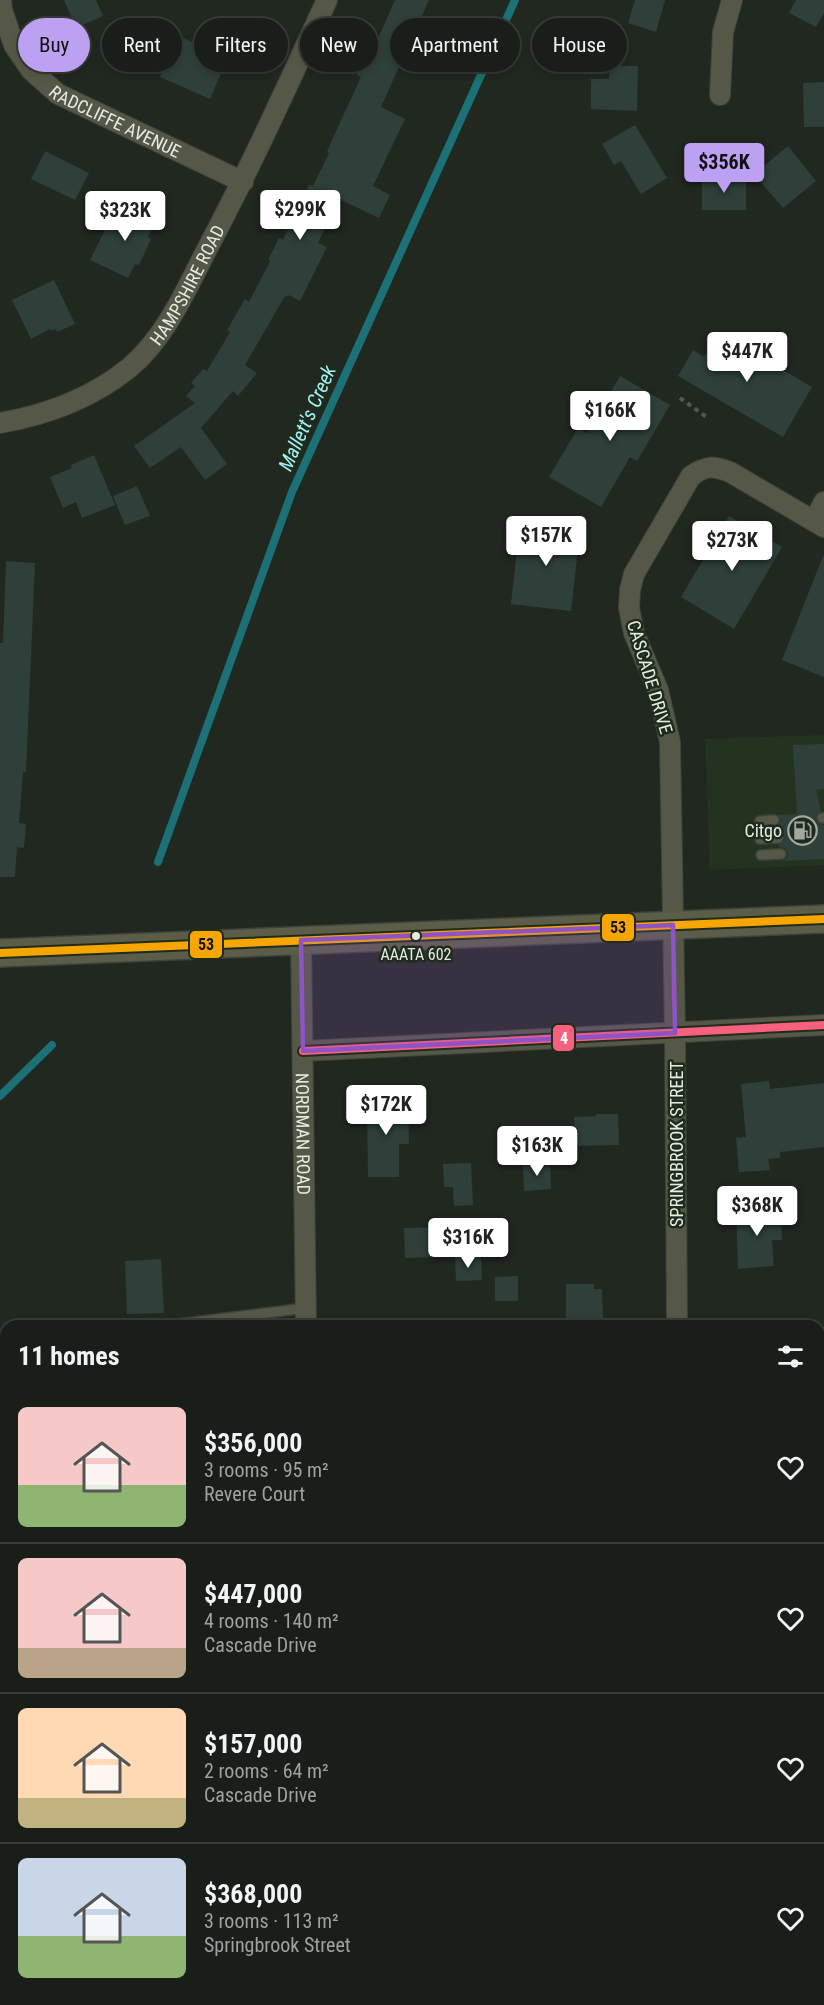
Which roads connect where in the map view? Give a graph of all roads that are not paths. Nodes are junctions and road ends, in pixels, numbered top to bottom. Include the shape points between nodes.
1 (1, 0) edge
2 (327, 0) edge
3 (732, 0) edge
4 (720, 95) dead end
5 (243, 182) junction
6 (0, 423) edge
7 (824, 502) edge
8 (819, 524) edge
9 (774, 820) dead end
10 (760, 821) dead end
11 (778, 838) dead end
12 (760, 839) dead end
13 (781, 854) dead end
14 (761, 855) dead end
15 (824, 919) edge
16 (673, 925) junction
17 (301, 940) junction
18 (0, 953) edge
19 (824, 1025) edge
20 (675, 1033) junction
21 (303, 1051) junction
22 (306, 1317) edge
23 (252, 1320) edge
24 (677, 1320) edge

1 - 5 street, RADCLIFFE AVENUE via 14,45 31,70 58,94
2 - 5 street, HAMPSHIRE ROAD
3 - 4 street via 723,32
5 - 6 street, HAMPSHIRE ROAD via 157,340 129,368 88,395 55,410
7 - 8 street, CASCADE DRIVE
8 - 16 street, CASCADE DRIVE via 730,472 715,467 702,469 691,476 634,574 629,608 634,633 658,690 670,742
9 - 10 lane
11 - 12 lane
13 - 14 lane
15 - 16 main road
16 - 17 main road
16 - 20 street, SPRINGBROOK STREET
17 - 18 main road
17 - 21 street, NORDMAN ROAD
19 - 20 street
20 - 21 street
20 - 24 street, SPRINGBROOK STREET
21 - 22 street, NORDMAN ROAD
22 - 23 lane

